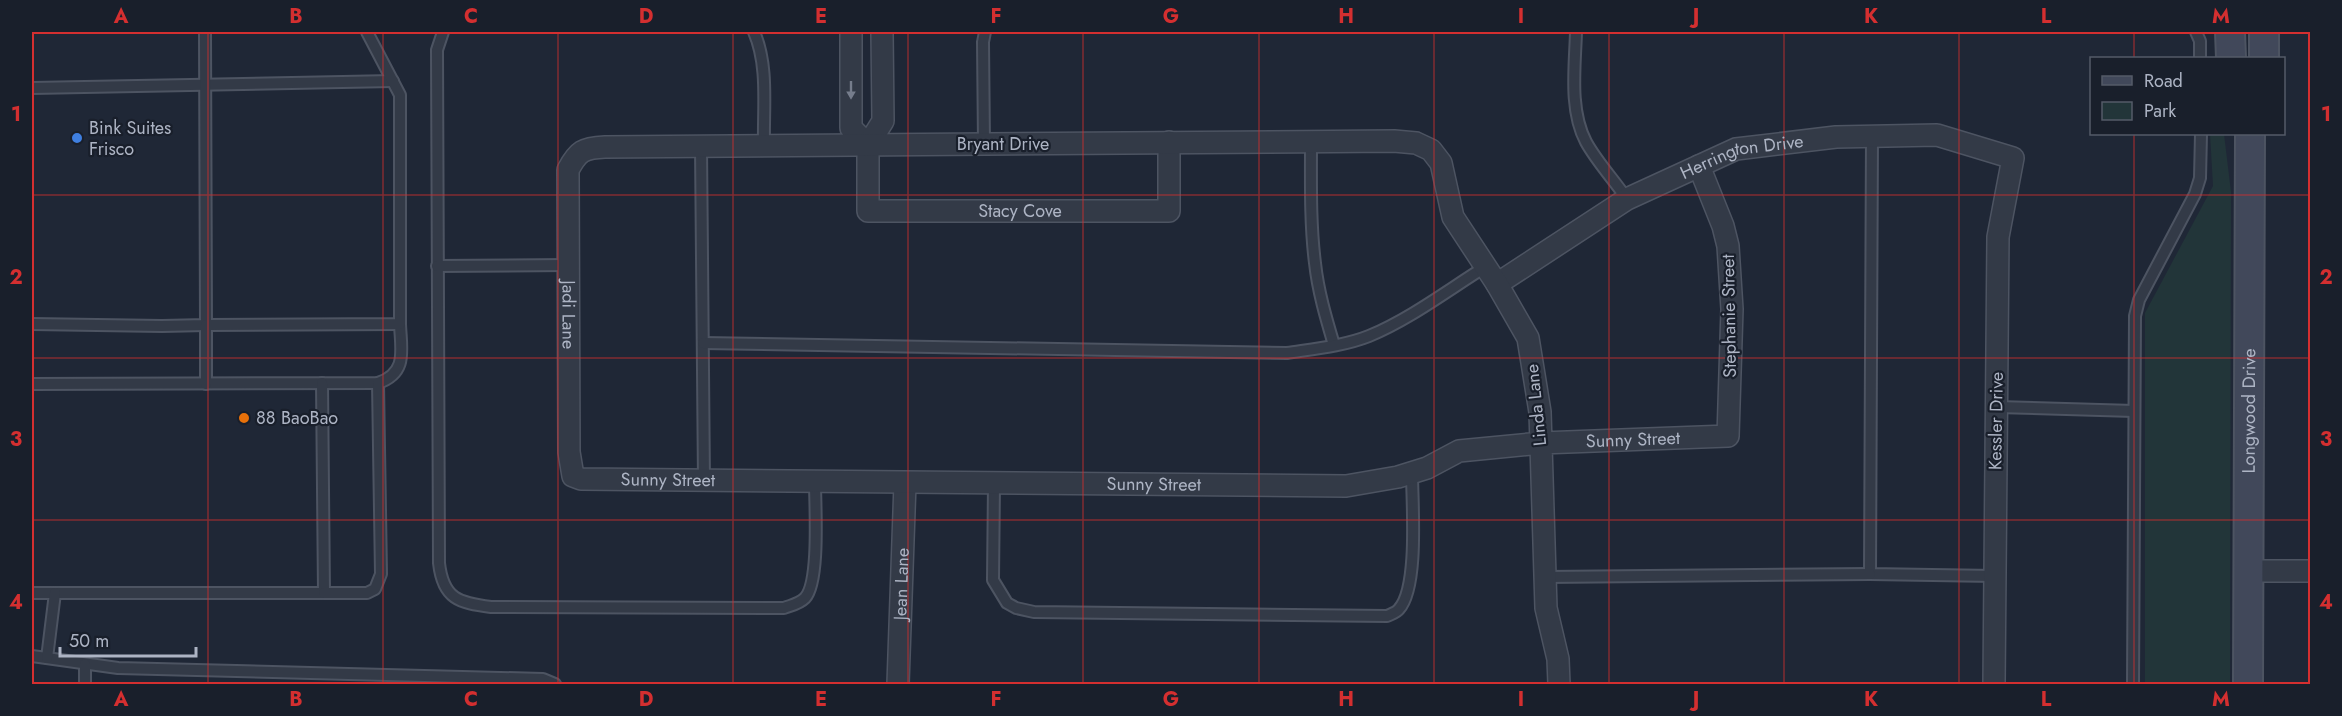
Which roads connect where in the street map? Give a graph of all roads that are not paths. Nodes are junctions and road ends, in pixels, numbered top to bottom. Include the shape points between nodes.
1 (205, 32) edge
2 (367, 32) edge
3 (443, 32) edge
4 (754, 32) edge
5 (851, 32) edge
6 (882, 32) edge
7 (985, 32) edge
8 (1576, 32) edge
9 (2196, 32) edge
10 (2230, 32) edge
11 (2264, 32) edge
12 (2200, 57) edge
13 (2231, 57) edge
14 (2264, 57) edge
15 (393, 81) junction
16 (205, 84) junction
17 (32, 88) edge
18 (2202, 135) edge
19 (2249, 135) edge
20 (1872, 136) junction
21 (1311, 141) junction
22 (1169, 142) junction
23 (984, 144) junction
24 (764, 145) junction
25 (868, 145) junction
26 (701, 146) junction
27 (1431, 150) joint
28 (575, 156) joint
29 (2013, 158) joint
30 (1698, 166) junction
31 (1627, 199) junction
32 (437, 266) junction
33 (568, 266) junction
34 (1485, 267) junction
35 (1497, 284) junction
36 (32, 324) edge
37 (400, 324) junction
38 (206, 325) junction
39 (703, 343) junction
40 (1334, 345) junction
41 (378, 382) junction
42 (322, 383) junction
43 (32, 384) edge
44 (206, 384) junction
45 (1997, 407) junction
46 (2134, 411) junction
47 (1728, 436) joint
48 (1541, 443) junction
49 (1412, 472) junction
50 (573, 476) joint
51 (704, 482) junction
52 (815, 482) junction
53 (905, 483) junction
54 (994, 484) junction
55 (2248, 571) junction
56 (2310, 571) edge
57 (1870, 574) junction
58 (1995, 576) junction
59 (1545, 577) junction
60 (55, 593) junction
61 (324, 593) junction
62 (32, 594) edge
63 (32, 656) edge
64 (47, 658) junction
65 (85, 664) junction
66 (289, 679) edge
67 (85, 684) edge
68 (555, 684) edge
69 (898, 684) edge
70 (1559, 684) edge
71 (1994, 684) edge
72 (2133, 684) edge
73 (2248, 684) edge

1 - 16 lane
2 - 15 lane
3 - 32 lane via 437,50
4 - 24 lane via 762,66
5 -> 25 street via 851,128
6 - 25 street via 883,121
7 - 23 lane
8 - 31 lane via 1576,112 1586,142
9 - 12 lane
10 - 13 street
11 - 14 street
15 - 16 lane
15 - 37 lane via 400,95
16 - 17 lane
16 - 38 lane
18 - 46 lane via 2200,178 2195,194 2139,300 2135,316
19 - 55 street, Longwood Drive
20 - 29 street, Herrington Drive via 1937,135
20 - 30 street, Herrington Drive via 1736,149
20 - 57 lane
21 - 22 street, Bryant Drive
21 - 27 street, Bryant Drive via 1394,141 1416,143
21 - 40 lane via 1315,264
22 - 23 street, Bryant Drive
22 - 25 street, Stacy Cove via 1169,211 868,211
23 - 25 street, Bryant Drive
24 - 25 street, Bryant Drive
24 - 26 street, Bryant Drive
26 - 28 street, Bryant Drive via 587,147
26 - 39 lane
27 - 34 street, Linda Lane via 1441,163 1453,217
28 - 33 street, Jadi Lane via 568,170
29 - 45 street, Kessler Drive via 1998,237
30 - 31 street, Herrington Drive
30 - 47 street, Stephanie Street via 1728,246
31 - 35 street, Herrington Drive
32 - 33 lane
32 - 52 lane via 439,563 441,577 457,601 491,607 784,608 807,596 812,585
33 - 50 street, Jadi Lane via 568,452
34 - 35 street, Linda Lane
34 - 40 lane via 1368,337
35 - 48 street, Linda Lane via 1528,338
36 - 38 lane
37 - 38 lane
37 - 41 lane via 401,363 390,378
38 - 44 lane
39 - 40 lane via 1287,353
39 - 51 lane
41 - 42 lane
41 - 61 lane via 381,574 375,589 367,593
42 - 44 lane
42 - 61 lane
43 - 44 lane
45 - 46 lane
45 - 58 street, Kessler Drive
46 - 72 lane
47 - 48 street, Sunny Street
48 - 49 street, Sunny Street via 1459,451
48 - 59 street, Linda Lane
49 - 54 street, Sunny Street via 1346,486
49 - 54 lane via 1411,573 1402,604 1387,616 1034,612 1016,608 1007,603 993,580
50 - 51 street, Sunny Street via 590,481
51 - 52 street, Sunny Street
52 - 53 street, Sunny Street
53 - 54 street, Sunny Street
53 - 69 street, Jean Lane
55 - 56 street
55 - 73 street, Longwood Drive
57 - 58 lane
57 - 59 lane
58 - 71 street, Kessler Drive
59 - 70 street, Linda Lane via 1546,608 1558,659
60 - 61 lane
60 - 62 lane
60 - 64 lane
63 - 64 lane
64 - 65 lane
65 - 66 lane
65 - 67 lane
66 - 68 lane via 543,679

